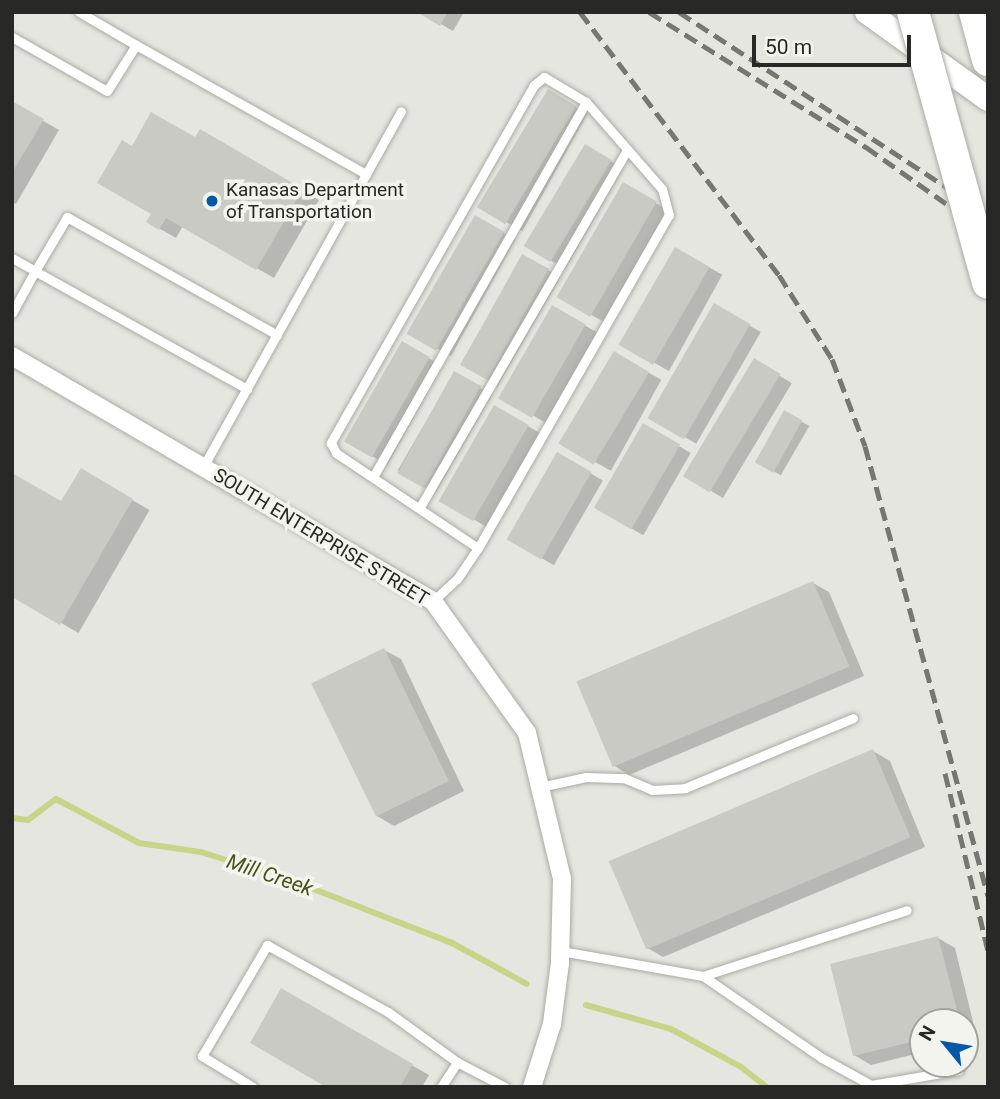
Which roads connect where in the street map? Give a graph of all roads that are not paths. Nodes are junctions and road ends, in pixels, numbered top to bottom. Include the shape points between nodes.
1 (79, 12) edge
2 (867, 12) edge
3 (913, 12) edge
4 (975, 12) edge
5 (12, 37) edge
6 (136, 45) junction
7 (986, 55) edge
8 (988, 99) edge
9 (586, 102) junction
10 (401, 111) dead end
11 (627, 150) junction
12 (366, 174) junction
13 (12, 258) edge
14 (35, 271) junction
15 (988, 283) edge
16 (12, 313) edge
17 (276, 335) junction
18 (12, 356) edge
19 (247, 388) junction
20 (203, 467) junction
21 (373, 477) junction
22 (421, 508) junction
23 (478, 548) junction
24 (433, 601) junction
25 (853, 718) dead end
26 (540, 787) junction
27 (907, 910) dead end
28 (561, 951) junction
29 (703, 976) junction
30 (457, 1062) junction
31 (912, 1078) edge
32 (253, 1087) edge
33 (441, 1087) edge
34 (505, 1087) edge
35 (532, 1087) edge

1 - 6 lane
2 - 8 street
3 - 15 highway, bridge
4 - 7 highway
5 - 6 lane via 107,91
6 - 12 lane
9 - 11 lane
9 - 21 lane
9 - 21 lane via 544,77 527,97 331,443 336,453
10 - 12 lane
11 - 22 lane
11 - 23 lane via 662,189 668,215
12 - 17 lane
13 - 14 lane
14 - 16 lane
14 - 17 lane via 66,217
14 - 19 lane
17 - 19 lane
18 - 20 street, SOUTH ENTERPRISE STREET
19 - 20 lane
20 - 24 street, SOUTH ENTERPRISE STREET
21 - 22 lane
22 - 23 lane
23 - 24 lane via 457,579
24 - 26 street, SOUTH ENTERPRISE STREET via 527,733
25 - 26 lane via 685,788 652,790 624,778 586,777
26 - 28 street, SOUTH ENTERPRISE STREET via 562,879
27 - 29 lane
28 - 29 lane
28 - 35 street, SOUTH ENTERPRISE STREET via 552,1024
29 - 31 lane via 871,1085
30 - 32 lane via 388,1012 267,945 202,1056
30 - 33 lane
30 - 34 lane

